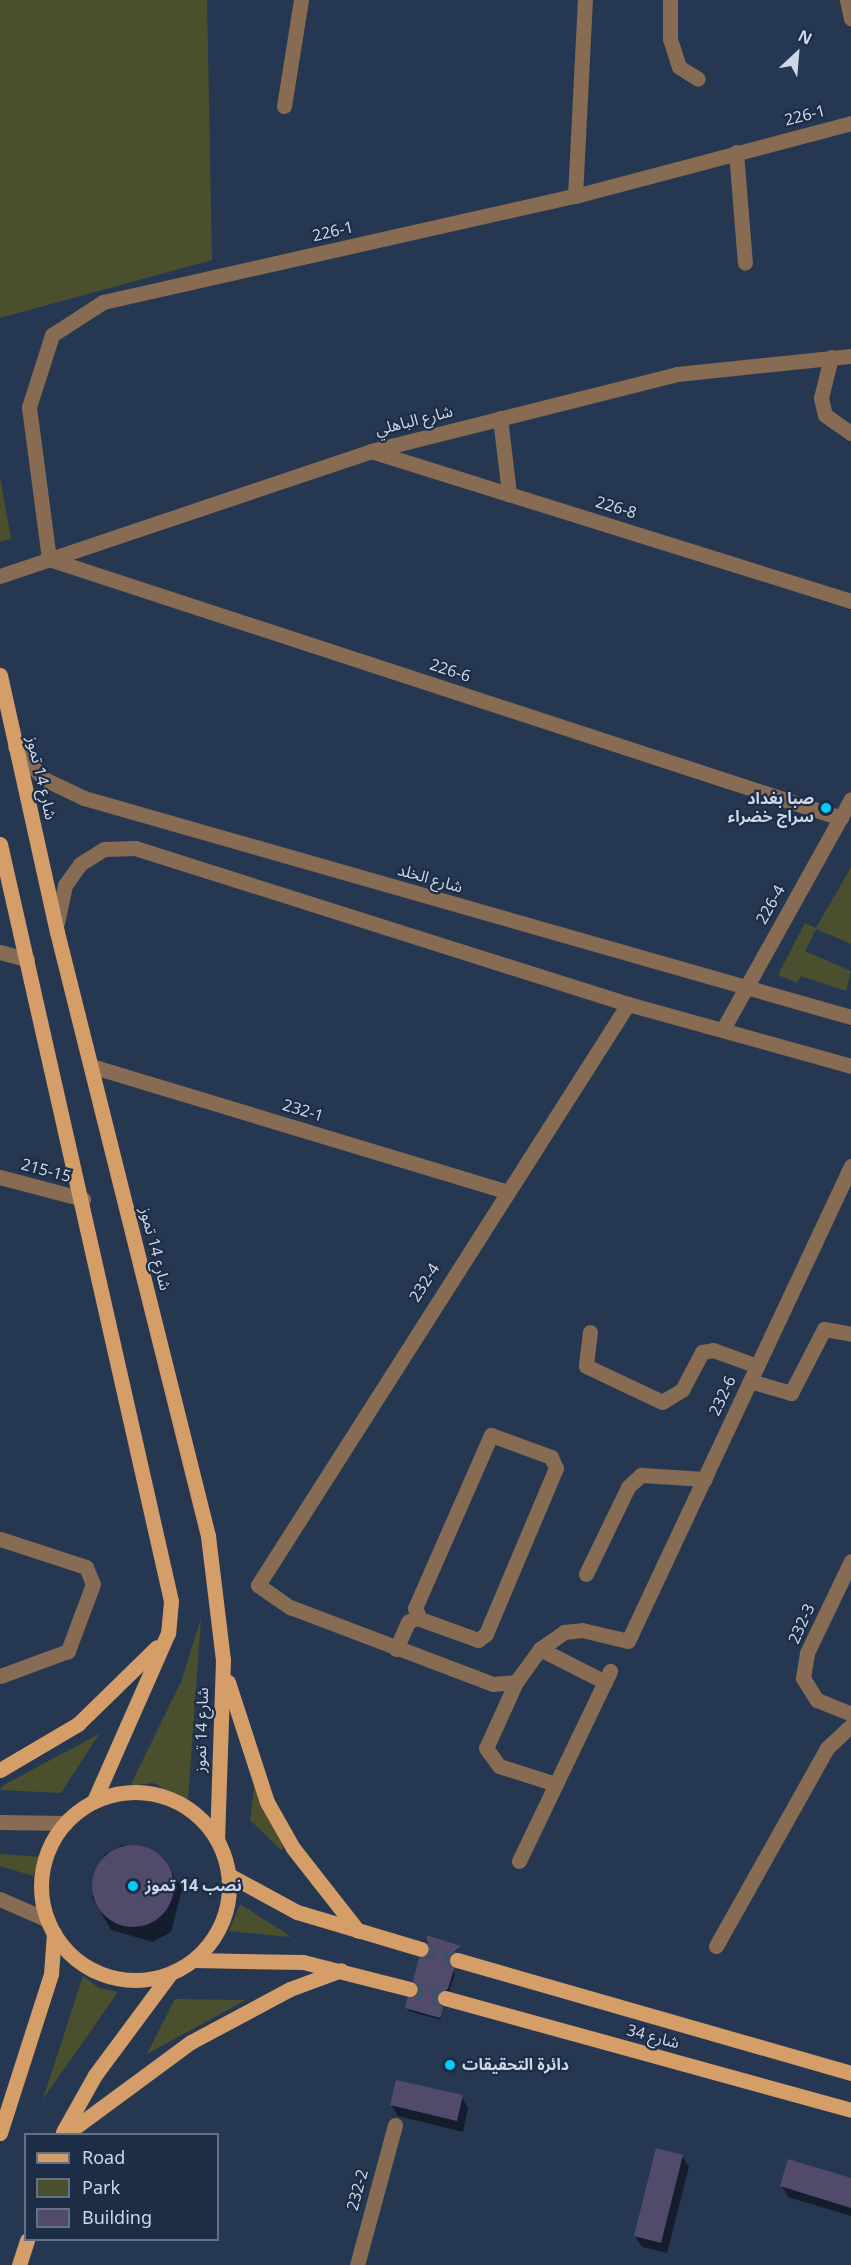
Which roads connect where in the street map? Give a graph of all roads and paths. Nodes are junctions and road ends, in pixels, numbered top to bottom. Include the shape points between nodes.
1 (301, 0) edge
2 (585, 0) edge
3 (670, 0) edge
4 (847, 0) edge
5 (851, 19) edge
6 (698, 79) dead end
7 (284, 106) dead end
8 (851, 123) edge
9 (736, 152) junction
10 (575, 196) junction
11 (745, 263) dead end
12 (851, 356) edge
13 (831, 357) junction
14 (500, 418) junction
15 (851, 433) edge
16 (371, 451) junction
17 (508, 494) junction
18 (49, 559) junction
19 (0, 576) edge
20 (851, 601) edge
21 (0, 675) edge
22 (15, 747) junction
23 (851, 799) edge
24 (840, 818) junction
25 (0, 844) edge
26 (57, 932) junction
27 (0, 952) edge
28 (27, 959) junction
29 (745, 989) junction
30 (628, 1004) junction
31 (851, 1017) edge
32 (723, 1029) junction
33 (91, 1066) junction
34 (851, 1066) edge
35 (851, 1166) edge
36 (0, 1178) edge
37 (504, 1191) junction
38 (83, 1199) junction
39 (590, 1332) dead end
40 (851, 1334) edge
41 (757, 1366) junction
42 (750, 1381) junction
43 (705, 1479) junction
44 (0, 1539) edge
45 (851, 1561) edge
46 (586, 1574) dead end
47 (417, 1617) junction
48 (168, 1633) junction
49 (396, 1649) junction
50 (540, 1649) junction
51 (223, 1660) junction
52 (0, 1676) edge
53 (516, 1682) junction
54 (851, 1714) edge
55 (851, 1726) edge
56 (0, 1770) edge
57 (556, 1784) junction
58 (94, 1801) junction
59 (0, 1822) edge
60 (65, 1823) junction
61 (217, 1840) junction
62 (519, 1861) dead end
63 (229, 1875) junction
64 (0, 1899) edge
65 (51, 1927) junction
66 (358, 1931) junction
67 (716, 1946) dead end
68 (422, 1949) tunnel mouth
69 (194, 1960) junction
70 (457, 1960) tunnel mouth
71 (341, 1970) junction
72 (171, 1972) junction
73 (410, 1989) tunnel mouth
74 (445, 1998) tunnel mouth
75 (851, 2073) edge
76 (851, 2110) edge
77 (395, 2125) dead end
78 (0, 2133) edge
79 (62, 2133) edge
80 (67, 2133) edge
81 (27, 2241) edge
82 (19, 2265) edge
83 (357, 2265) edge

1 - 7 street
2 - 10 street
3 - 6 street via 670,39 679,67
4 - 5 street
8 - 9 street, 226-1
9 - 10 street, 226-1
9 - 11 street
10 - 18 street, 226-1 via 104,302 52,335 29,407
12 - 13 street, شارع الباهلي
13 - 14 street, شارع الباهلي via 677,374
13 - 15 street via 821,398 825,415
14 - 16 street, شارع الباهلي
14 - 17 street
16 - 17 street, 226-8
16 - 18 street, شارع الباهلي
17 - 20 street, 226-8
18 - 19 street, شارع الباهلي
18 - 24 street, 226-6
21 - 22 main road, شارع 14 تموز
22 - 26 main road, شارع 14 تموز
22 - 29 street, شارع الخلد via 44,779 84,798
23 - 24 street, 226-4
24 - 29 street, 226-4
25 - 28 main road
26 - 30 street via 61,896 80,864 104,849 135,848
26 - 33 main road, شارع 14 تموز
27 - 28 street
28 - 38 main road
29 - 31 street, شارع الخلد
29 - 32 street, 226-4
30 - 32 street
30 - 37 street, 232-4
32 - 34 street
33 - 37 street, 232-1
33 - 51 main road, شارع 14 تموز via 208,1536
35 - 41 street, 232-6
36 - 38 street, 215-15
37 - 49 street, 232-4 via 258,1585 290,1607
38 - 48 main road via 167,1566
39 - 41 street via 586,1366 662,1402 682,1390 702,1353 713,1350
40 - 42 street via 836,1327 824,1329 791,1393
41 - 42 street, 232-6
42 - 43 street, 232-6
43 - 46 street via 641,1474 628,1487
43 - 50 street, 232-6 via 628,1641 573,1630
44 - 52 street via 86,1568 93,1580 68,1651
45 - 54 street, 232-3 via 807,1653 803,1678 817,1700
47 - 47 street via 416,1604 488,1438 500,1435 554,1459 554,1472 484,1637 474,1640
47 - 49 street via 408,1622
48 - 56 main road via 141,1667 78,1724
48 - 58 main road
49 - 53 street via 494,1684
50 - 53 street
50 - 57 street via 608,1677
51 - 61 main road, شارع 14 تموز
51 - 66 main road via 247,1753 267,1802 292,1848
53 - 57 street via 489,1737 490,1757 499,1766
55 - 67 street via 827,1748
57 - 62 street
58 - 60 main road
58 - 61 main road via 133,1792 172,1800 205,1823
59 - 60 street
60 - 65 main road via 43,1869
61 - 63 main road
63 - 66 main road via 297,1912
63 - 69 main road via 224,1916
64 - 65 street
65 - 72 main road via 97,1971 134,1979
65 - 78 main road via 51,1974
66 - 68 main road
69 - 71 main road via 272,1958
69 - 72 main road
70 - 75 main road, شارع 34
71 - 73 main road
71 - 80 main road via 290,1989 191,2042
72 - 79 main road via 95,2074
74 - 76 main road, شارع 34
77 - 83 street, 232-2
81 - 82 main road

